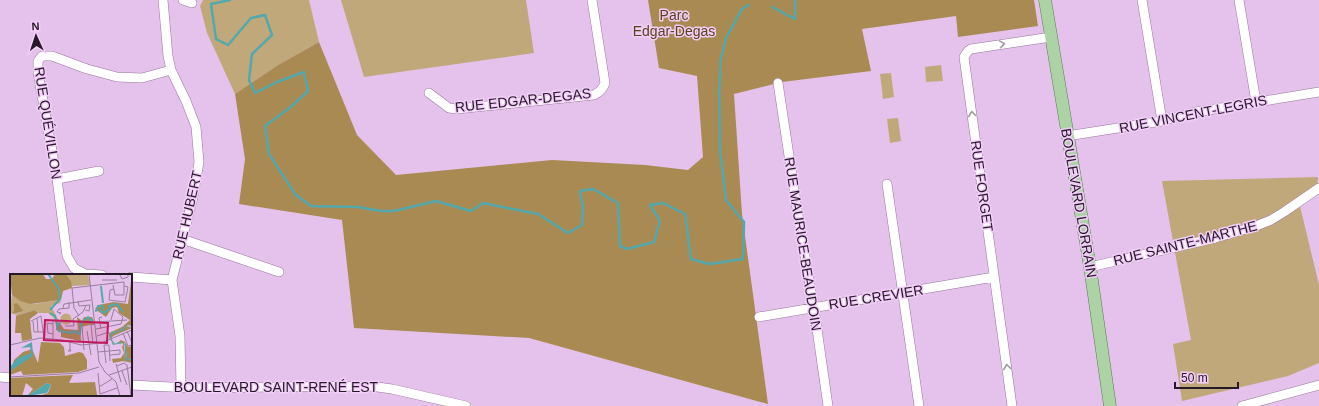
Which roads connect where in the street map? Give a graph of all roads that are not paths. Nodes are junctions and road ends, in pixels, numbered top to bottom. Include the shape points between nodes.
1 (164, 0) edge
2 (592, 0) edge
3 (1045, 0) edge
4 (1142, 0) edge
5 (1239, 0) edge
6 (1051, 37) junction
7 (171, 70) junction
8 (778, 83) dead end
9 (1319, 92) edge
10 (429, 93) dead end
11 (1256, 102) junction
12 (1162, 121) junction
13 (1067, 136) junction
14 (99, 171) dead end
15 (57, 179) junction
16 (887, 184) dead end
17 (1319, 188) edge
18 (182, 239) junction
19 (1090, 267) junction
20 (279, 272) dead end
21 (85, 274) edge
22 (132, 277) edge
23 (994, 277) junction
24 (172, 280) junction
25 (903, 293) junction
26 (814, 308) junction
27 (759, 317) dead end
28 (0, 377) edge
29 (10, 378) edge
30 (132, 385) edge
31 (1319, 385) edge
32 (181, 388) junction
33 (466, 406) edge
34 (828, 406) edge
35 (919, 406) edge
36 (1012, 406) edge
37 (1110, 406) edge
38 (1242, 406) edge

1 - 7 street, RUE HUBERT
2 - 10 street, RUE EDGAR-DEGAS via 605,82 604,88 594,95 457,109 449,108
3 - 6 main road, BOULEVARD LORRAIN
4 - 12 street
5 - 11 street
6 - 13 main road, BOULEVARD LORRAIN
23 -> 6 street, RUE FORGET via 964,57 971,49
7 - 15 street, RUE QUÉVILLON via 142,78 117,77 52,56 42,56 38,61 38,73
7 - 18 street, RUE HUBERT via 196,127 199,162
8 - 26 street, RUE MAURICE-BEAUDOIN
9 - 11 street, RUE VINCENT-LEGRIS
11 - 12 street, RUE VINCENT-LEGRIS
12 - 13 street, RUE VINCENT-LEGRIS
13 - 19 main road, BOULEVARD LORRAIN
14 - 15 street
15 - 21 street, RUE QUÉVILLON via 67,256 74,268
16 - 25 street
17 - 19 street, RUE SAINTE-MARTHE via 1271,220 1256,226
18 - 20 street
18 - 24 street, RUE HUBERT
19 - 37 main road, BOULEVARD LORRAIN
22 - 24 street
23 - 25 street, RUE CREVIER
36 -> 23 street, RUE FORGET
24 - 32 street, RUE HUBERT via 180,336
25 - 26 street, RUE CREVIER
25 - 35 street
26 - 27 street, RUE CREVIER
26 - 34 street, RUE MAURICE-BEAUDOIN
28 - 29 street
30 - 32 street, BOULEVARD SAINT-RENÉ EST
31 - 38 street
32 - 33 street, BOULEVARD SAINT-RENÉ EST via 370,386

